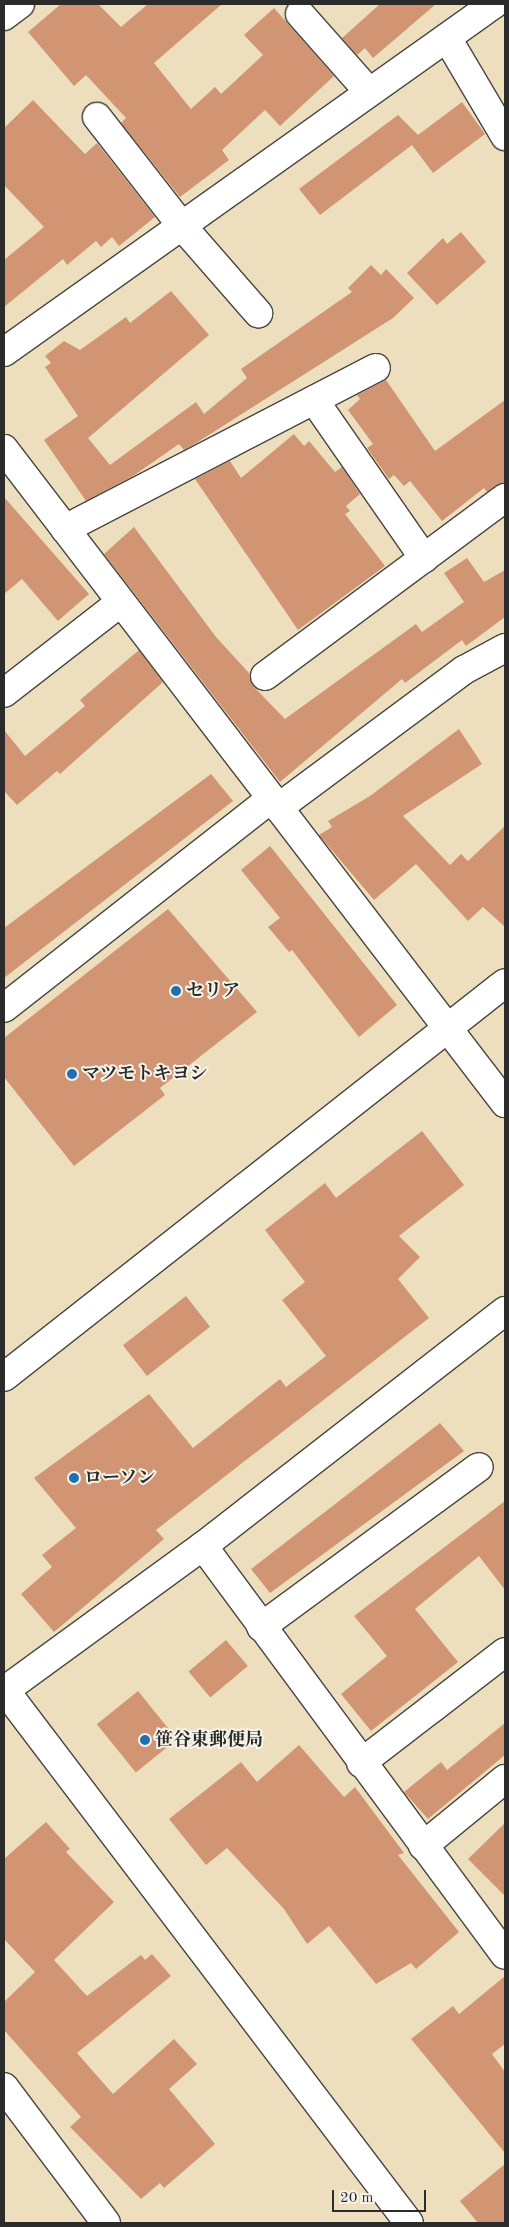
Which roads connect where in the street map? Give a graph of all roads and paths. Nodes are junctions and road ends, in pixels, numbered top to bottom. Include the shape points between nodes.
1 (494, 4) edge
2 (300, 14) dead end
3 (447, 38) junction
4 (369, 92) junction
5 (97, 117) dead end
6 (505, 136) edge
7 (182, 226) junction
8 (258, 313) dead end
9 (4, 352) edge
10 (376, 368) dead end
11 (314, 400) junction
12 (4, 449) edge
13 (505, 498) edge
14 (65, 529) junction
15 (424, 558) junction
16 (121, 602) junction
17 (505, 648) edge
18 (265, 676) dead end
19 (4, 693) edge
20 (275, 804) junction
21 (505, 983) edge
22 (4, 1008) edge
23 (448, 1027) junction
24 (505, 1103) edge
25 (505, 1311) edge
26 (4, 1376) edge
27 (479, 1467) dead end
28 (202, 1546) junction
29 (261, 1627) junction
30 (505, 1652) edge
31 (4, 1690) edge
32 (361, 1764) junction
33 (505, 1779) edge
34 (423, 1846) junction
35 (505, 1955) edge
36 (4, 2087) edge
37 (106, 2223) edge
38 (409, 2223) edge

1 - 3 street
2 - 4 street
3 - 4 street
3 - 6 street
4 - 7 street
5 - 7 street
7 - 8 street
7 - 9 street
10 - 11 street
11 - 14 street
11 - 15 street
12 - 14 street
13 - 15 street
14 - 16 street
15 - 18 street
16 - 19 street
16 - 20 street
17 - 20 street via 464,670
20 - 22 street
20 - 23 street
21 - 23 street
23 - 24 street
23 - 26 street
25 - 28 street
27 - 29 street
28 - 29 street
28 - 31 street
29 - 32 street
30 - 32 street
31 - 38 street
32 - 34 street
33 - 34 street
34 - 35 street
36 - 37 street

